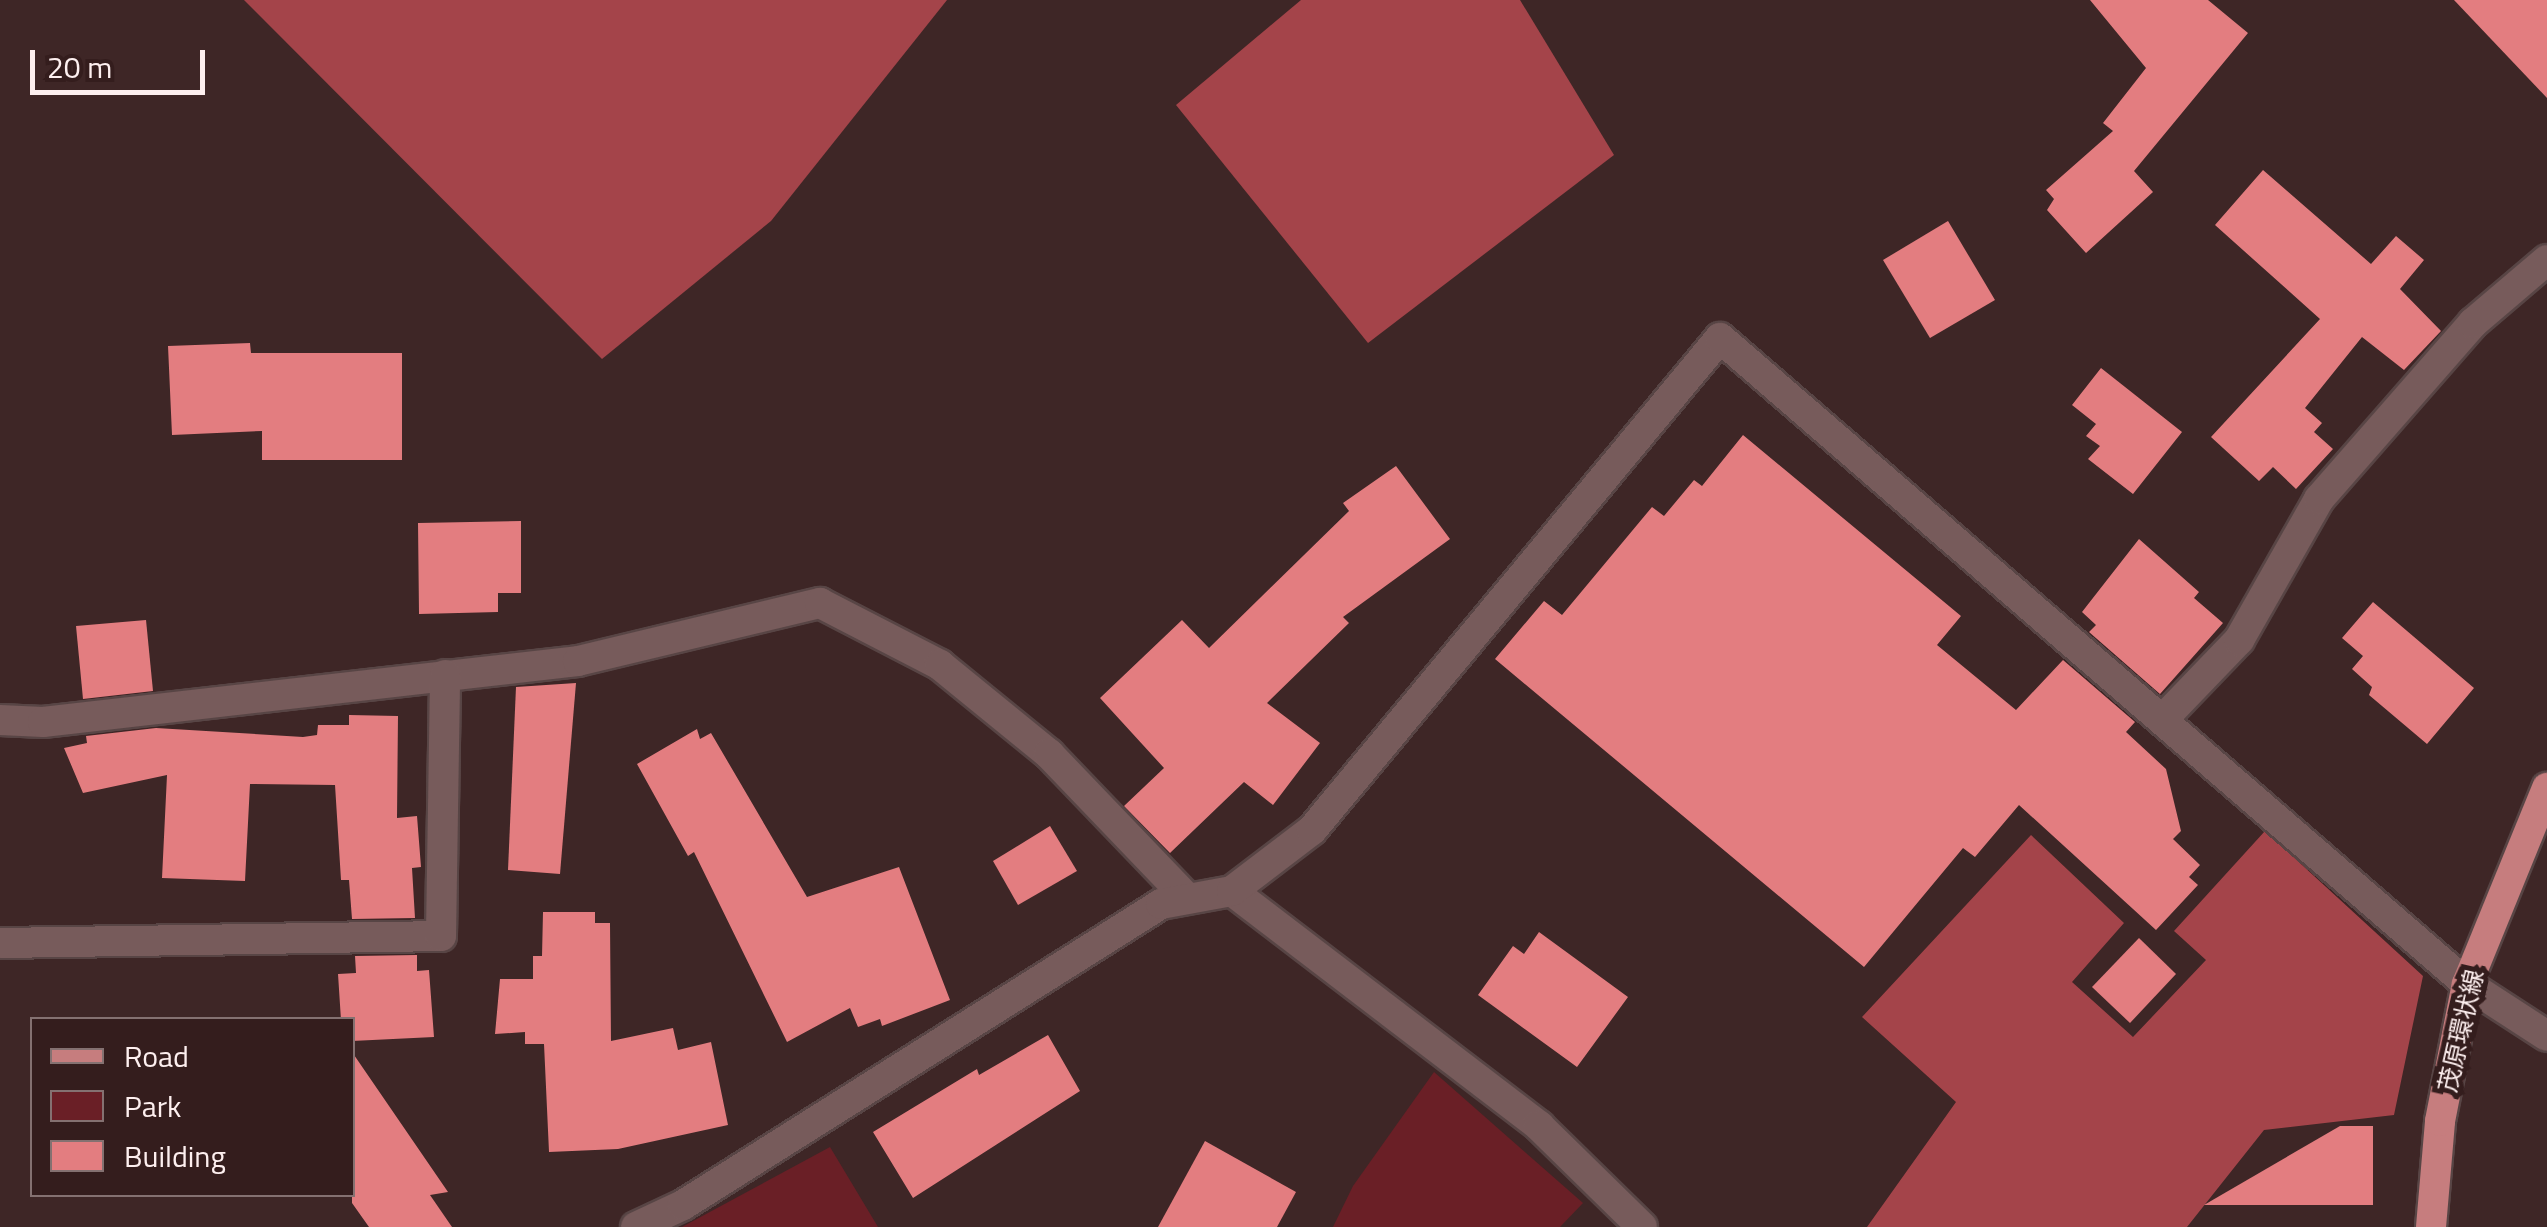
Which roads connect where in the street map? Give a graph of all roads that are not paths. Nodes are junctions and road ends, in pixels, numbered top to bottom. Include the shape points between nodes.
1 (2547, 260) edge
2 (445, 675) junction
3 (2162, 719) junction
4 (0, 720) edge
5 (2547, 788) edge
6 (1232, 892) junction
7 (1184, 895) junction
8 (0, 944) edge
9 (2467, 984) junction
10 (2547, 1036) edge
11 (636, 1227) edge
12 (1642, 1227) edge
13 (2431, 1227) edge

1 - 3 street via 2473,324 2318,500 2239,640
2 - 4 street via 43,722
2 - 7 street via 578,661 820,603 940,665 1049,754
2 - 8 street via 441,936
3 - 6 street via 1720,338 1312,830
3 - 9 street
5 - 9 main road, 茂原環状線
6 - 7 street
6 - 12 street via 1540,1126
7 - 11 street via 683,1205
9 - 10 street
9 - 13 main road, 茂原環状線 via 2440,1121

